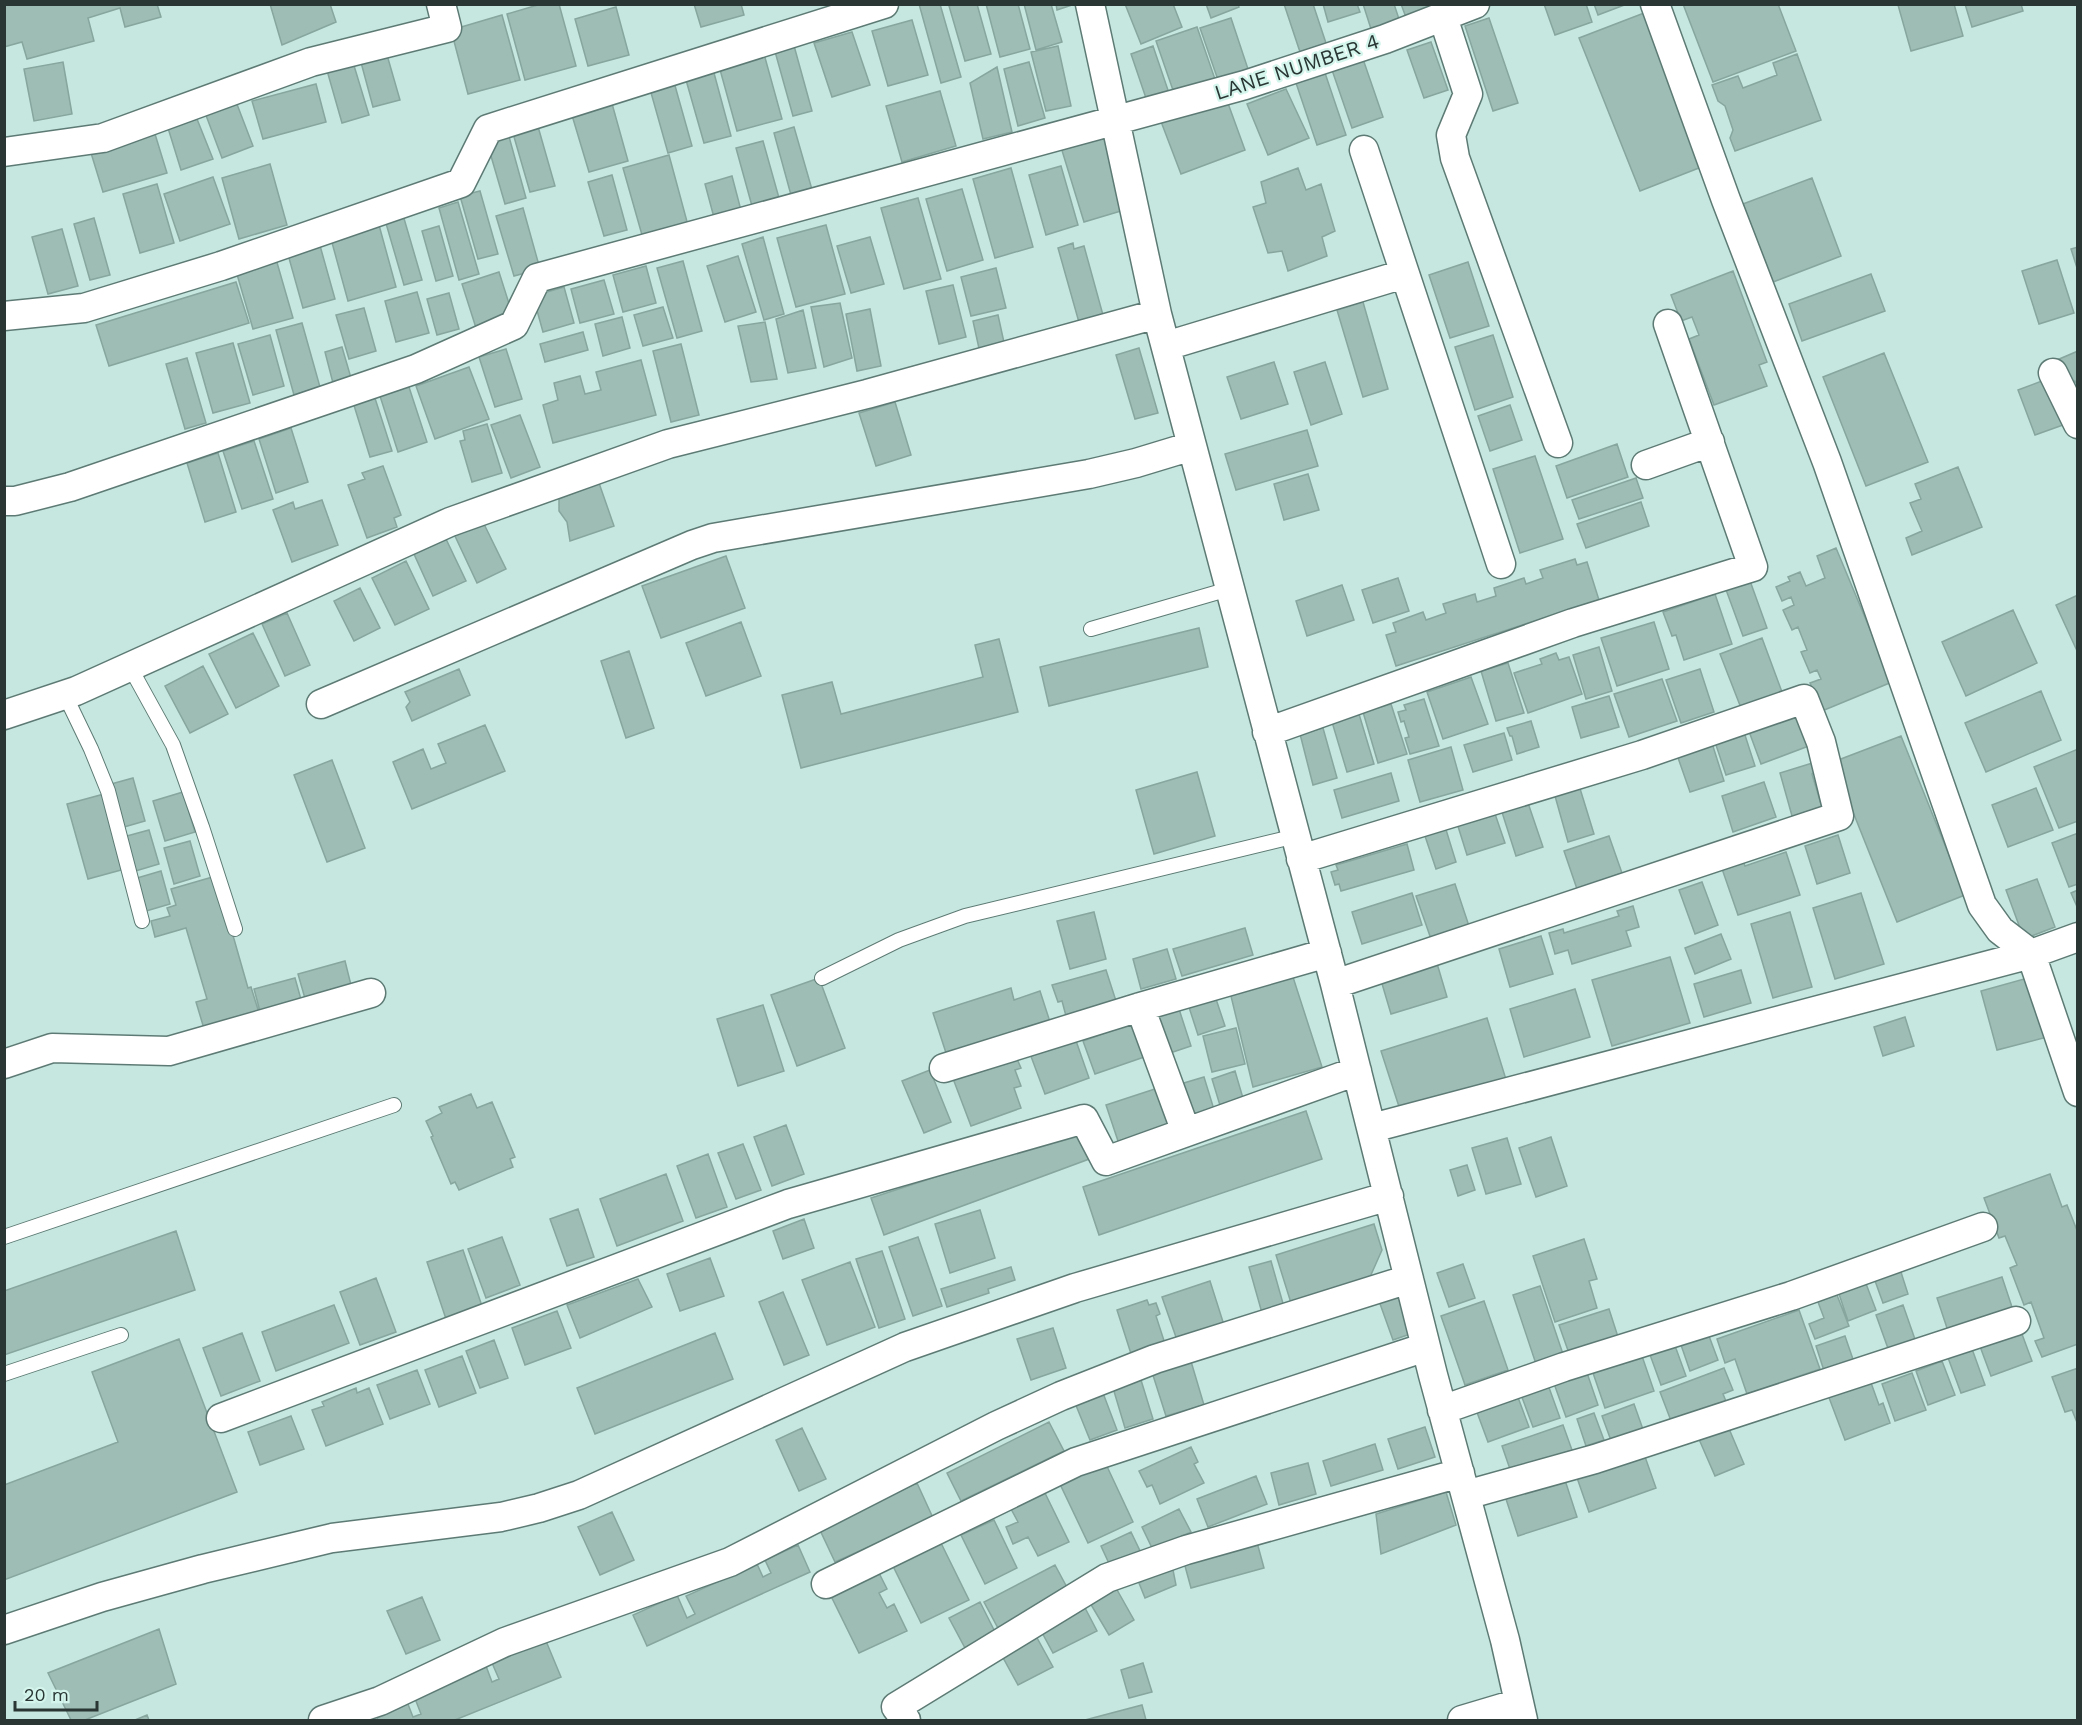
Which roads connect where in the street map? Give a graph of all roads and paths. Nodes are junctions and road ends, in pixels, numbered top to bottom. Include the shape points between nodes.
1 (441, 4) edge
2 (884, 4) edge
3 (1090, 4) edge
4 (1475, 4) edge
5 (1655, 4) edge
6 (1443, 17) junction
7 (1115, 119) junction
8 (1364, 150) dead end
9 (4, 152) edge
10 (1404, 274) junction
11 (1157, 314) junction
12 (4, 316) edge
13 (1668, 324) dead end
14 (1166, 346) junction
15 (2053, 373) dead end
16 (2078, 424) edge
17 (1710, 442) junction
18 (1558, 443) dead end
19 (1192, 446) junction
20 (1646, 465) dead end
21 (4, 501) edge
22 (1501, 564) dead end
23 (1229, 589) junction
24 (1091, 629) dead end
25 (130, 667) junction
26 (65, 695) junction
27 (321, 704) dead end
28 (4, 715) edge
29 (1267, 732) junction
30 (1299, 848) junction
31 (142, 921) dead end
32 (235, 929) dead end
33 (2078, 937) edge
34 (1327, 953) junction
35 (2031, 954) junction
36 (822, 978) dead end
37 (1335, 984) junction
38 (371, 993) dead end
39 (1140, 1006) junction
40 (4, 1064) edge
41 (944, 1068) dead end
42 (1357, 1071) junction
43 (2078, 1092) edge
44 (394, 1106) dead end
45 (1372, 1128) junction
46 (1186, 1132) junction
47 (1389, 1196) junction
48 (1983, 1227) dead end
49 (4, 1237) edge
50 (1409, 1279) junction
51 (2016, 1321) dead end
52 (121, 1335) dead end
53 (1426, 1347) junction
54 (4, 1374) edge
55 (1442, 1410) junction
56 (220, 1418) dead end
57 (1463, 1484) junction
58 (825, 1584) dead end
59 (4, 1630) edge
60 (1521, 1712) edge
61 (334, 1719) edge
62 (906, 1720) edge
63 (1462, 1720) edge

1 - 9 street via 447,28 311,62 104,138
2 - 12 street via 488,129 460,183 450,187 221,266 84,308
3 - 7 street
4 - 6 street, LANE NUMBER 4
5 - 35 street via 1827,462 1982,905 2000,930
6 - 7 street, LANE NUMBER 4 via 1245,86
6 - 18 street via 1467,94 1451,135 1455,158
7 - 11 street
7 - 21 street, LANE NUMBER 4 via 537,278 514,325 417,369 70,487
8 - 10 street
10 - 14 street
10 - 22 street
11 - 14 street
11 - 25 street via 668,444 450,522
13 - 17 street
14 - 19 street
15 - 16 street
17 - 20 street
17 - 29 street via 1753,567 1573,623
19 - 23 street
19 - 27 street via 1089,474 713,538
23 - 24 lane
23 - 29 street
25 - 26 street
25 - 32 lane via 172,745
26 - 28 street
26 - 31 lane via 108,790
29 - 30 street
30 - 34 street
30 - 36 lane via 965,916 899,940
30 - 37 street via 1642,755 1804,699 1821,742 1839,816
33 - 35 street
34 - 37 street
34 - 39 street
35 - 43 street
35 - 45 street
37 - 42 street
38 - 40 street via 169,1051 52,1048
39 - 41 street
39 - 46 street
42 - 45 street
42 - 46 street
44 - 49 lane
45 - 47 street
46 - 56 street via 1106,1161 1084,1119 788,1204
47 - 50 street
47 - 59 street via 1075,1288 905,1347 579,1495 539,1508 501,1517 332,1538 102,1597
48 - 55 street via 1791,1296
50 - 53 street
50 - 61 street via 1155,1359 1061,1396 730,1562 505,1642
51 - 57 street via 1595,1459
52 - 54 lane
53 - 55 street
53 - 58 street via 1076,1462
55 - 57 street
57 - 60 street
57 - 62 street via 1186,1550 1107,1578 896,1707
60 - 63 street

